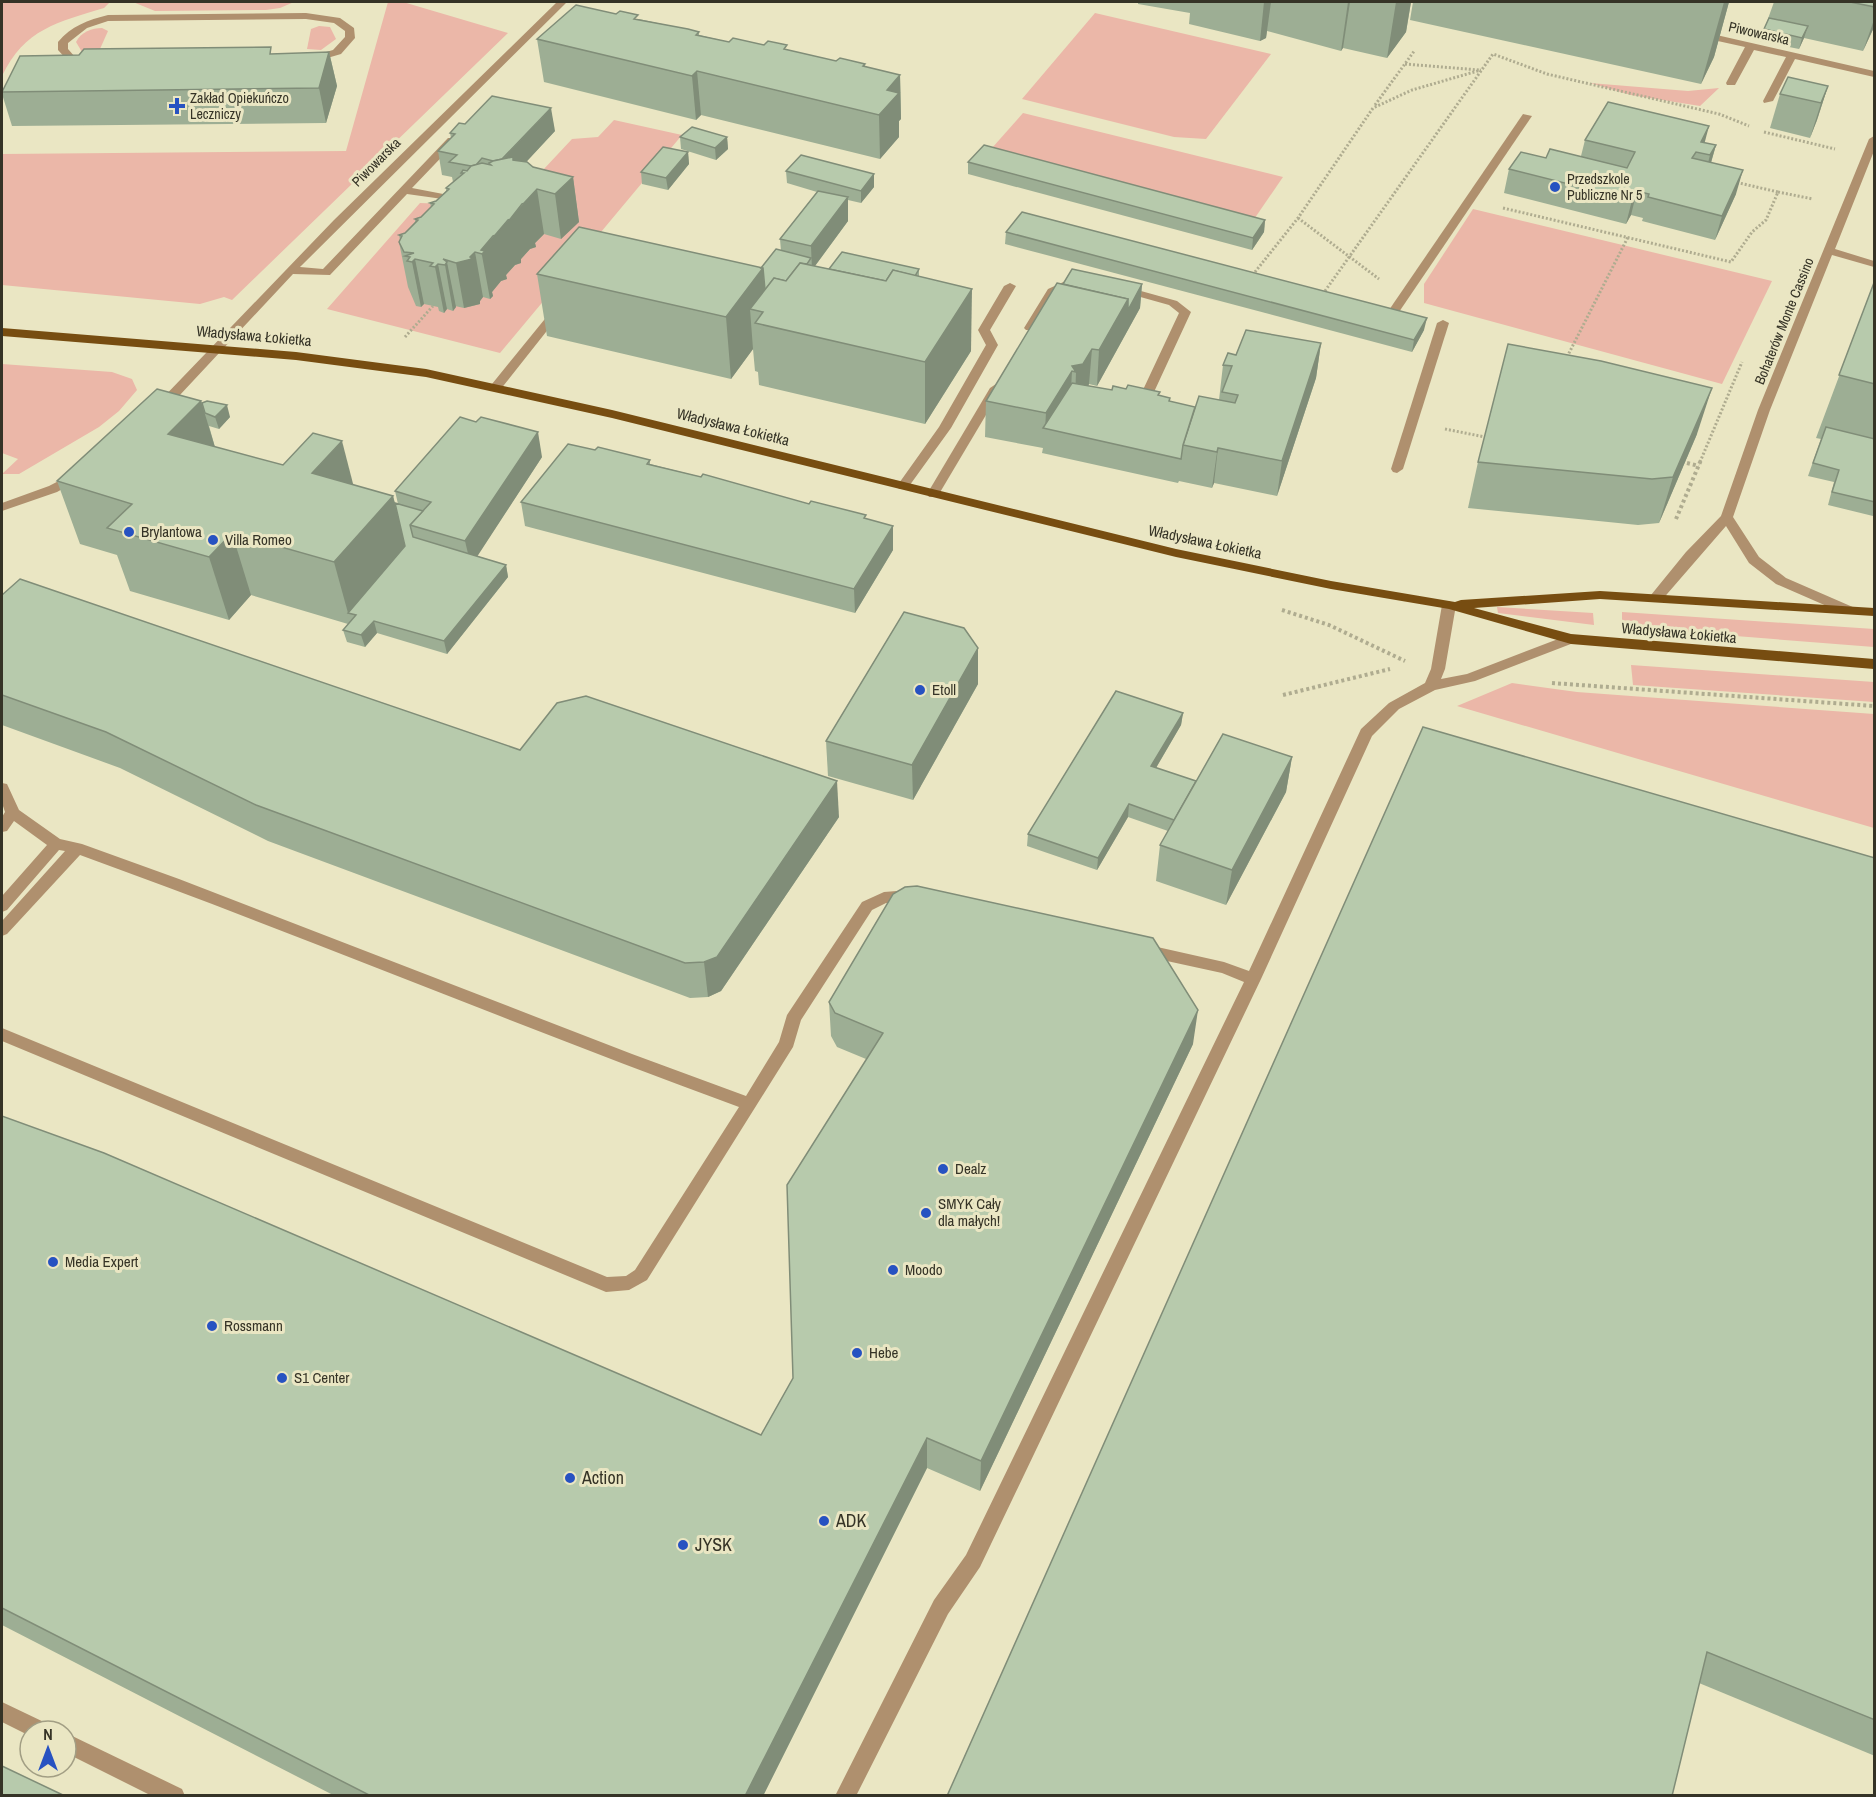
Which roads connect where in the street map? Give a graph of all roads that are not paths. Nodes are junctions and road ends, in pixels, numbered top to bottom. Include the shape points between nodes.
1 (311, 2) edge
2 (562, 2) edge
3 (306, 16) junction
4 (1686, 30) dead end
5 (1750, 47) junction
6 (1791, 56) junction
7 (1875, 74) edge
8 (1731, 83) dead end
9 (1768, 101) dead end
10 (1527, 116) dead end
11 (459, 132) edge
12 (1875, 140) edge
13 (404, 190) junction
14 (476, 202) edge
15 (1829, 251) junction
16 (1875, 264) edge
17 (291, 270) junction
18 (1080, 280) edge
19 (1010, 286) dead end
20 (1112, 286) edge
21 (568, 297) edge
22 (1395, 310) edge
23 (1443, 323) dead end
24 (2, 332) edge
25 (1023, 341) edge
26 (217, 349) junction
27 (1000, 380) edge
28 (496, 387) junction
29 (1148, 392) edge
30 (150, 417) edge
31 (92, 466) edge
32 (1396, 469) dead end
33 (903, 486) junction
34 (933, 494) junction
35 (2, 507) edge
36 (1727, 516) junction
37 (1656, 598) junction
38 (1449, 605) junction
39 (1850, 611) junction
40 (1875, 612) edge
41 (1571, 639) junction
42 (1875, 664) edge
43 (1431, 686) junction
44 (2, 788) edge
45 (7, 813) edge
46 (2, 827) edge
47 (56, 844) junction
48 (77, 848) junction
49 (925, 899) edge
50 (2, 906) edge
51 (2, 930) edge
52 (1132, 947) edge
53 (1253, 979) junction
54 (2, 1034) edge
55 (750, 1104) junction
56 (2, 1712) edge
57 (18, 1720) edge
58 (78, 1749) edge
59 (175, 1796) edge
60 (845, 1796) edge

1 - 3 street
2 - 17 street, Piwowarska
3 - 3 street via 337,20 350,30 350,38 337,52 310,60 85,62 72,59 63,50 63,42 71,32 108,18
4 - 5 street, Piwowarska
5 - 6 street, Piwowarska
5 - 8 street
6 - 7 street, Piwowarska
6 - 9 street
10 - 22 street
11 - 13 street
12 - 15 street, Bohaterów Monte Cassino
13 - 14 street
13 - 17 street via 326,273
15 - 16 street
15 - 36 street, Bohaterów Monte Cassino via 1764,410
17 - 26 street, Piwowarska
18 - 25 street via 1052,291
19 - 33 street via 984,330 992,345 945,428
20 - 29 street via 1173,303 1185,312
21 - 28 street
23 - 32 street
24 - 26 main road, Władysława Łokietka
26 - 28 main road, Władysława Łokietka via 362,363
26 - 30 street, Piwowarska
27 - 34 street
28 - 33 main road, Władysława Łokietka
31 - 35 street via 53,489
33 - 34 main road, Władysława Łokietka
34 - 38 main road, Władysława Łokietka via 1176,553
36 - 37 street, Bohaterów Monte Cassino
36 - 39 street via 1754,560 1781,581
37 - 38 main road, Władysława Łokietka via 1600,596
37 - 39 main road, Władysława Łokietka
38 - 41 main road, Władysława Łokietka
38 - 43 street via 1438,669
39 - 40 main road, Władysława Łokietka
41 - 42 main road, Władysława Łokietka
41 - 43 street via 1470,678
43 - 53 street via 1394,706 1366,733
44 - 45 street
45 - 46 street
45 - 47 street
47 - 48 street
47 - 50 street
48 - 51 street
48 - 55 street
49 - 55 street via 884,898 867,906 793,1019 787,1043
52 - 53 street
53 - 60 street via 973,1561 941,1607
54 - 55 street via 606,1285 629,1283 641,1275
56 - 57 street
58 - 59 street

